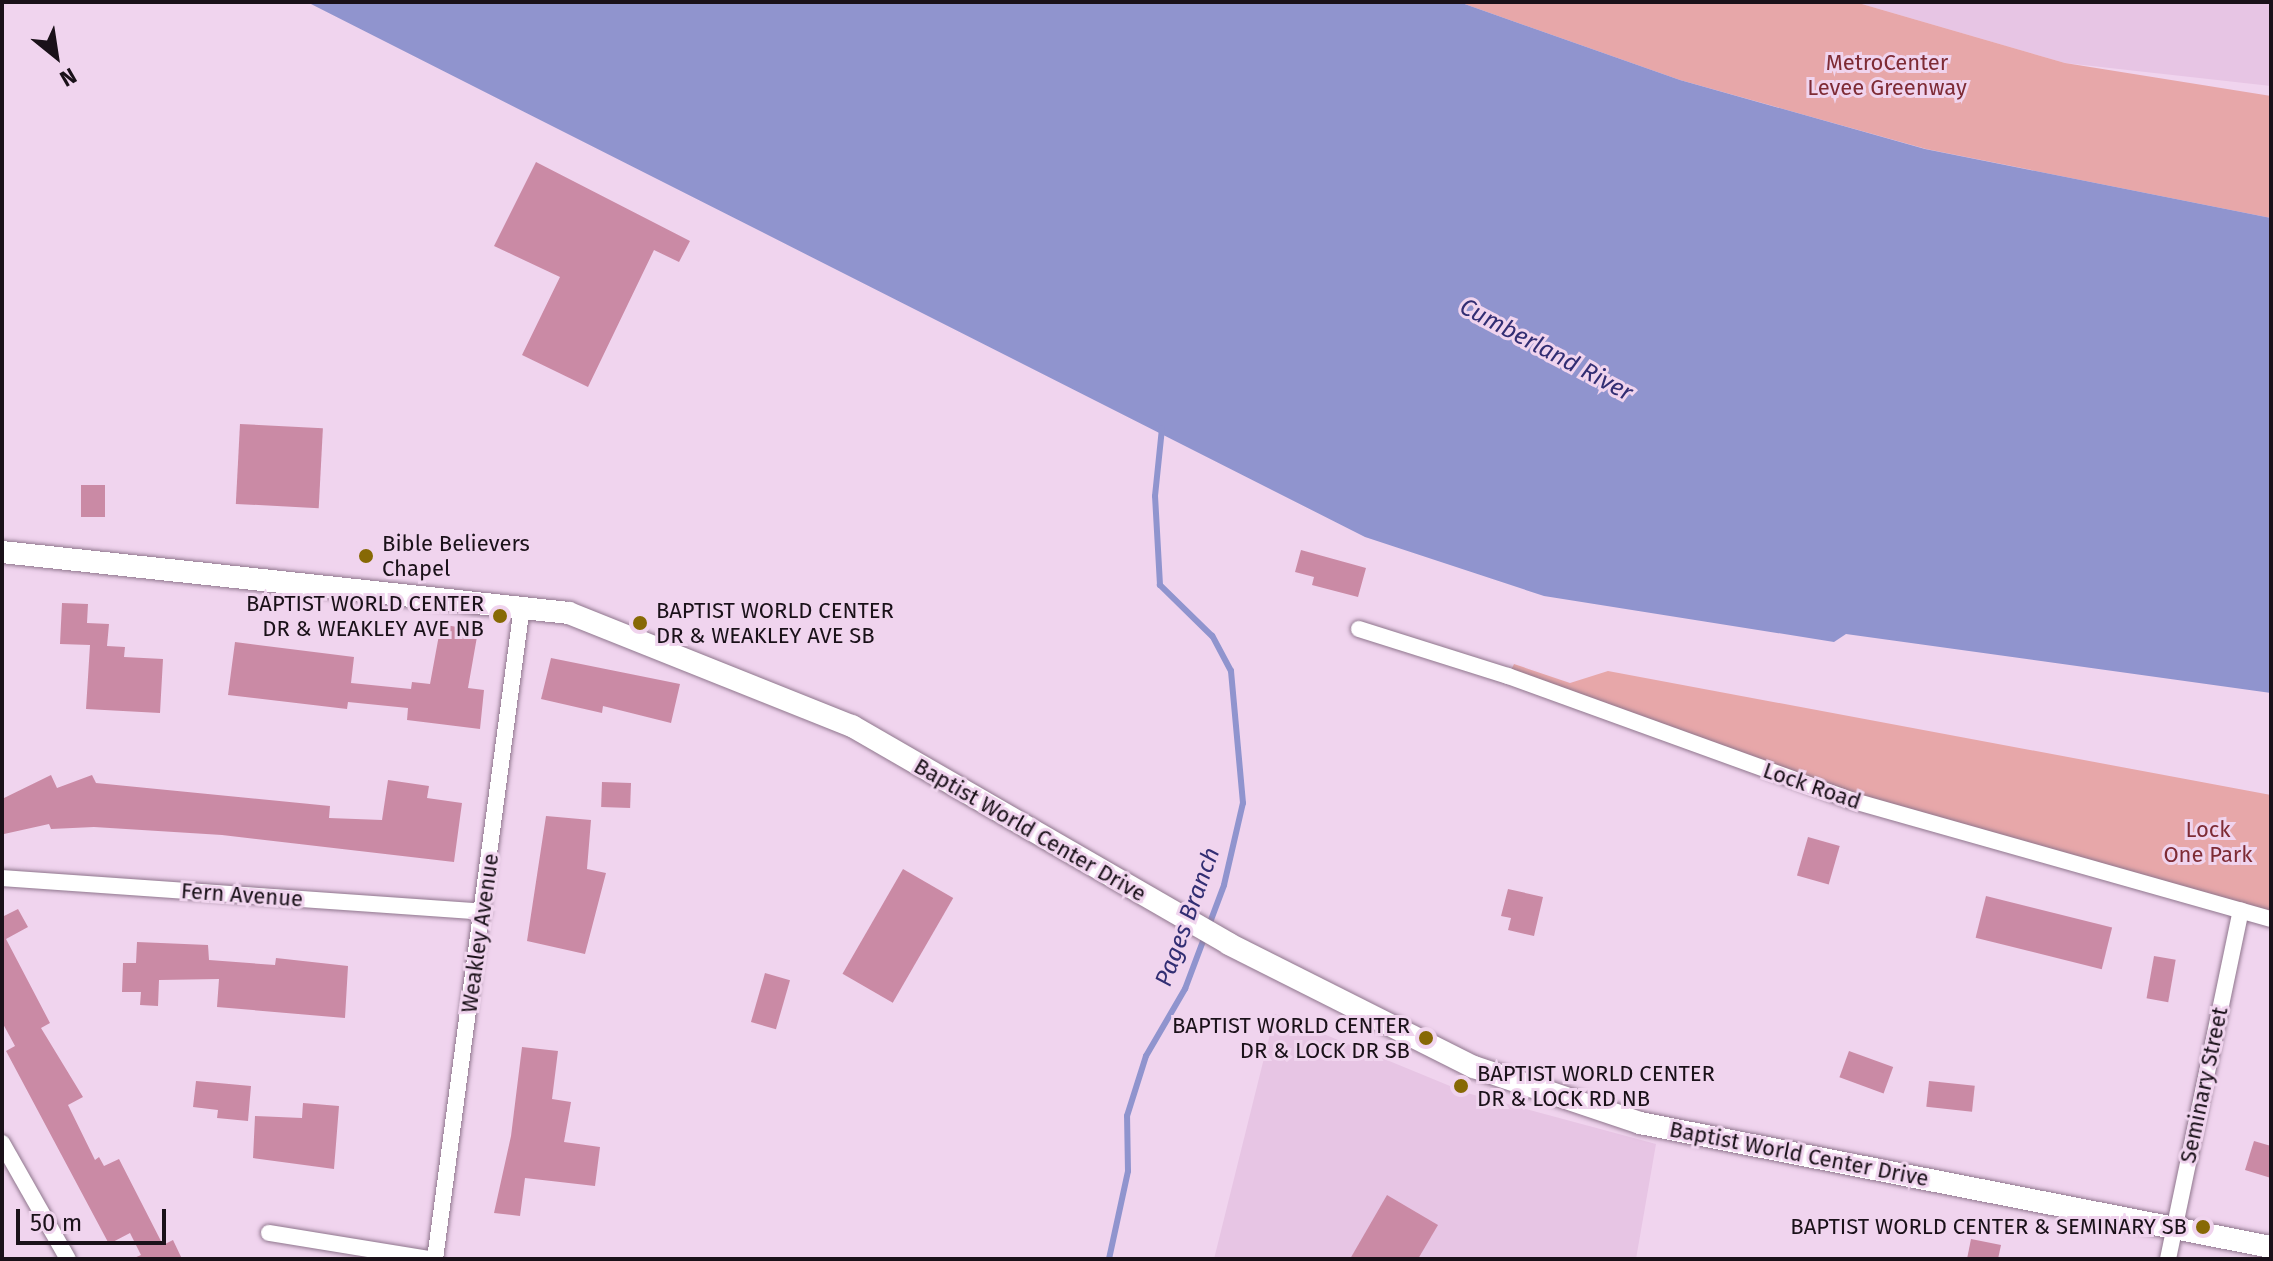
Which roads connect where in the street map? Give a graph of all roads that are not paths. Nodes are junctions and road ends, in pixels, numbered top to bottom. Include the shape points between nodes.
1 (2, 552) edge
2 (522, 606) junction
3 (1359, 629) dead end
4 (2, 878) edge
5 (2241, 911) junction
6 (483, 912) junction
7 (2271, 919) edge
8 (2, 1143) edge
9 (2174, 1227) junction
10 (269, 1233) dead end
11 (2271, 1247) edge
12 (68, 1259) edge
13 (432, 1259) edge
14 (2168, 1259) edge

1 - 2 street, Baptist World Center Drive
2 - 6 street, Weakley Avenue
2 - 9 street, Baptist World Center Drive via 569,613 852,726 1329,997 1474,1067 1640,1123
3 - 5 street, Lock Road via 1508,676 1850,800
4 - 6 street, Fern Avenue
5 - 7 street, Lock Road
5 - 9 street, Seminary Street
6 - 13 street, Weakley Avenue
8 - 12 street
9 - 11 street, Baptist World Center Drive
9 - 14 street, Seminary Street
10 - 13 street

